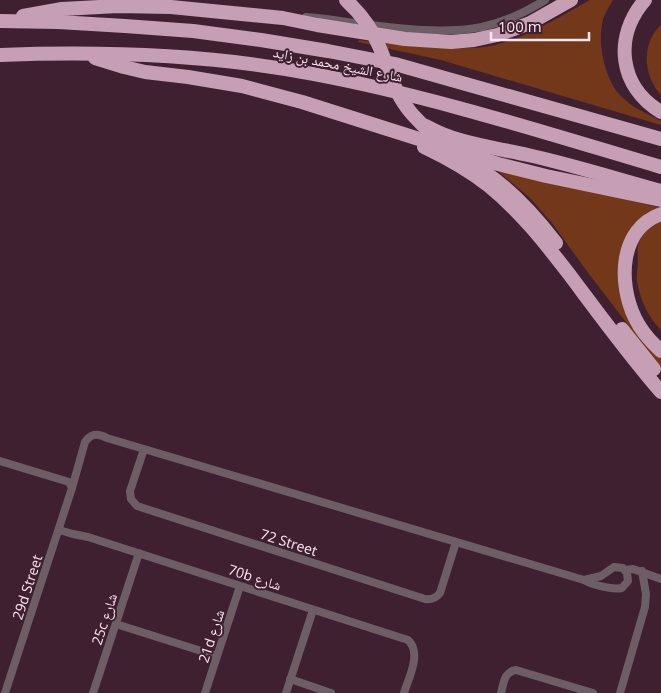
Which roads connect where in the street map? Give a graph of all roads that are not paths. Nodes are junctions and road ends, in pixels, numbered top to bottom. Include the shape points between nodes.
1 (346, 0) edge
2 (545, 0) edge
3 (571, 0) edge
4 (644, 0) edge
5 (562, 4) edge
6 (283, 18) junction
7 (3, 21) edge
8 (83, 53) junction
9 (0, 55) edge
10 (661, 112) edge
11 (418, 120) junction
12 (383, 127) junction
13 (661, 140) edge
14 (661, 167) edge
15 (661, 191) edge
16 (661, 200) edge
17 (661, 214) edge
18 (661, 351) edge
19 (661, 378) edge
20 (661, 392) edge
21 (144, 449) junction
22 (0, 461) edge
23 (72, 487) junction
24 (59, 528) junction
25 (456, 542) junction
26 (139, 553) junction
27 (625, 570) junction
28 (642, 572) junction
29 (661, 579) edge
30 (584, 580) junction
31 (240, 586) junction
32 (313, 610) junction
33 (116, 624) junction
34 (217, 656) junction
35 (290, 679) junction
36 (96, 692) edge
37 (5, 693) edge
38 (205, 693) edge
39 (286, 693) edge
40 (331, 693) edge
41 (404, 693) edge
42 (501, 693) edge
43 (593, 693) edge
44 (620, 693) edge

1 - 11 highway, bridge via 374,34 397,93
2 - 6 street via 495,23 455,30 308,17
3 - 5 highway
4 - 10 highway via 629,25 624,43 625,62 638,92
5 - 6 highway via 514,30 451,42 405,39
6 - 7 highway via 171,7 118,6 62,9
7 - 13 highway, شارع الشيخ محمد بن زايد via 193,32 328,51 395,64
8 - 9 highway, شارع الشيخ محمد بن زايد
8 - 12 highway via 145,72 242,86
8 - 14 highway, شارع الشيخ محمد بن زايد via 160,55 312,73 490,117
11 - 15 highway, bridge via 457,140 529,155
11 - 19 highway, bridge via 441,143 486,173 535,217
12 - 16 highway via 498,164
12 - 20 highway via 463,168 509,203 546,244
17 - 18 highway via 650,219 634,236 626,256 625,274 627,296 635,317 646,336
21 - 23 street, 29d Street via 107,438 93,440 83,450
21 - 25 street
21 - 25 street, 72 Street via 130,491 137,506 428,600 440,593
22 - 23 street via 69,482
23 - 24 street, 29d Street
24 - 26 street, 70b شارع
24 - 37 street, 29d Street
25 - 30 street
26 - 31 street, 70b شارع
26 - 33 street, 25c شارع
27 - 28 street
27 - 30 street via 614,567 602,576
27 - 30 street via 628,581 620,589
28 - 29 street
28 - 44 street via 645,607
31 - 32 street, 70b شارع
31 - 34 street, 21d شارع
32 - 35 street
32 - 41 street, 70b شارع via 412,644 415,657
33 - 34 street
33 - 36 street, 25c شارع
34 - 38 street, 21d شارع
35 - 39 street
35 - 40 street
42 - 43 street via 507,674 519,670

